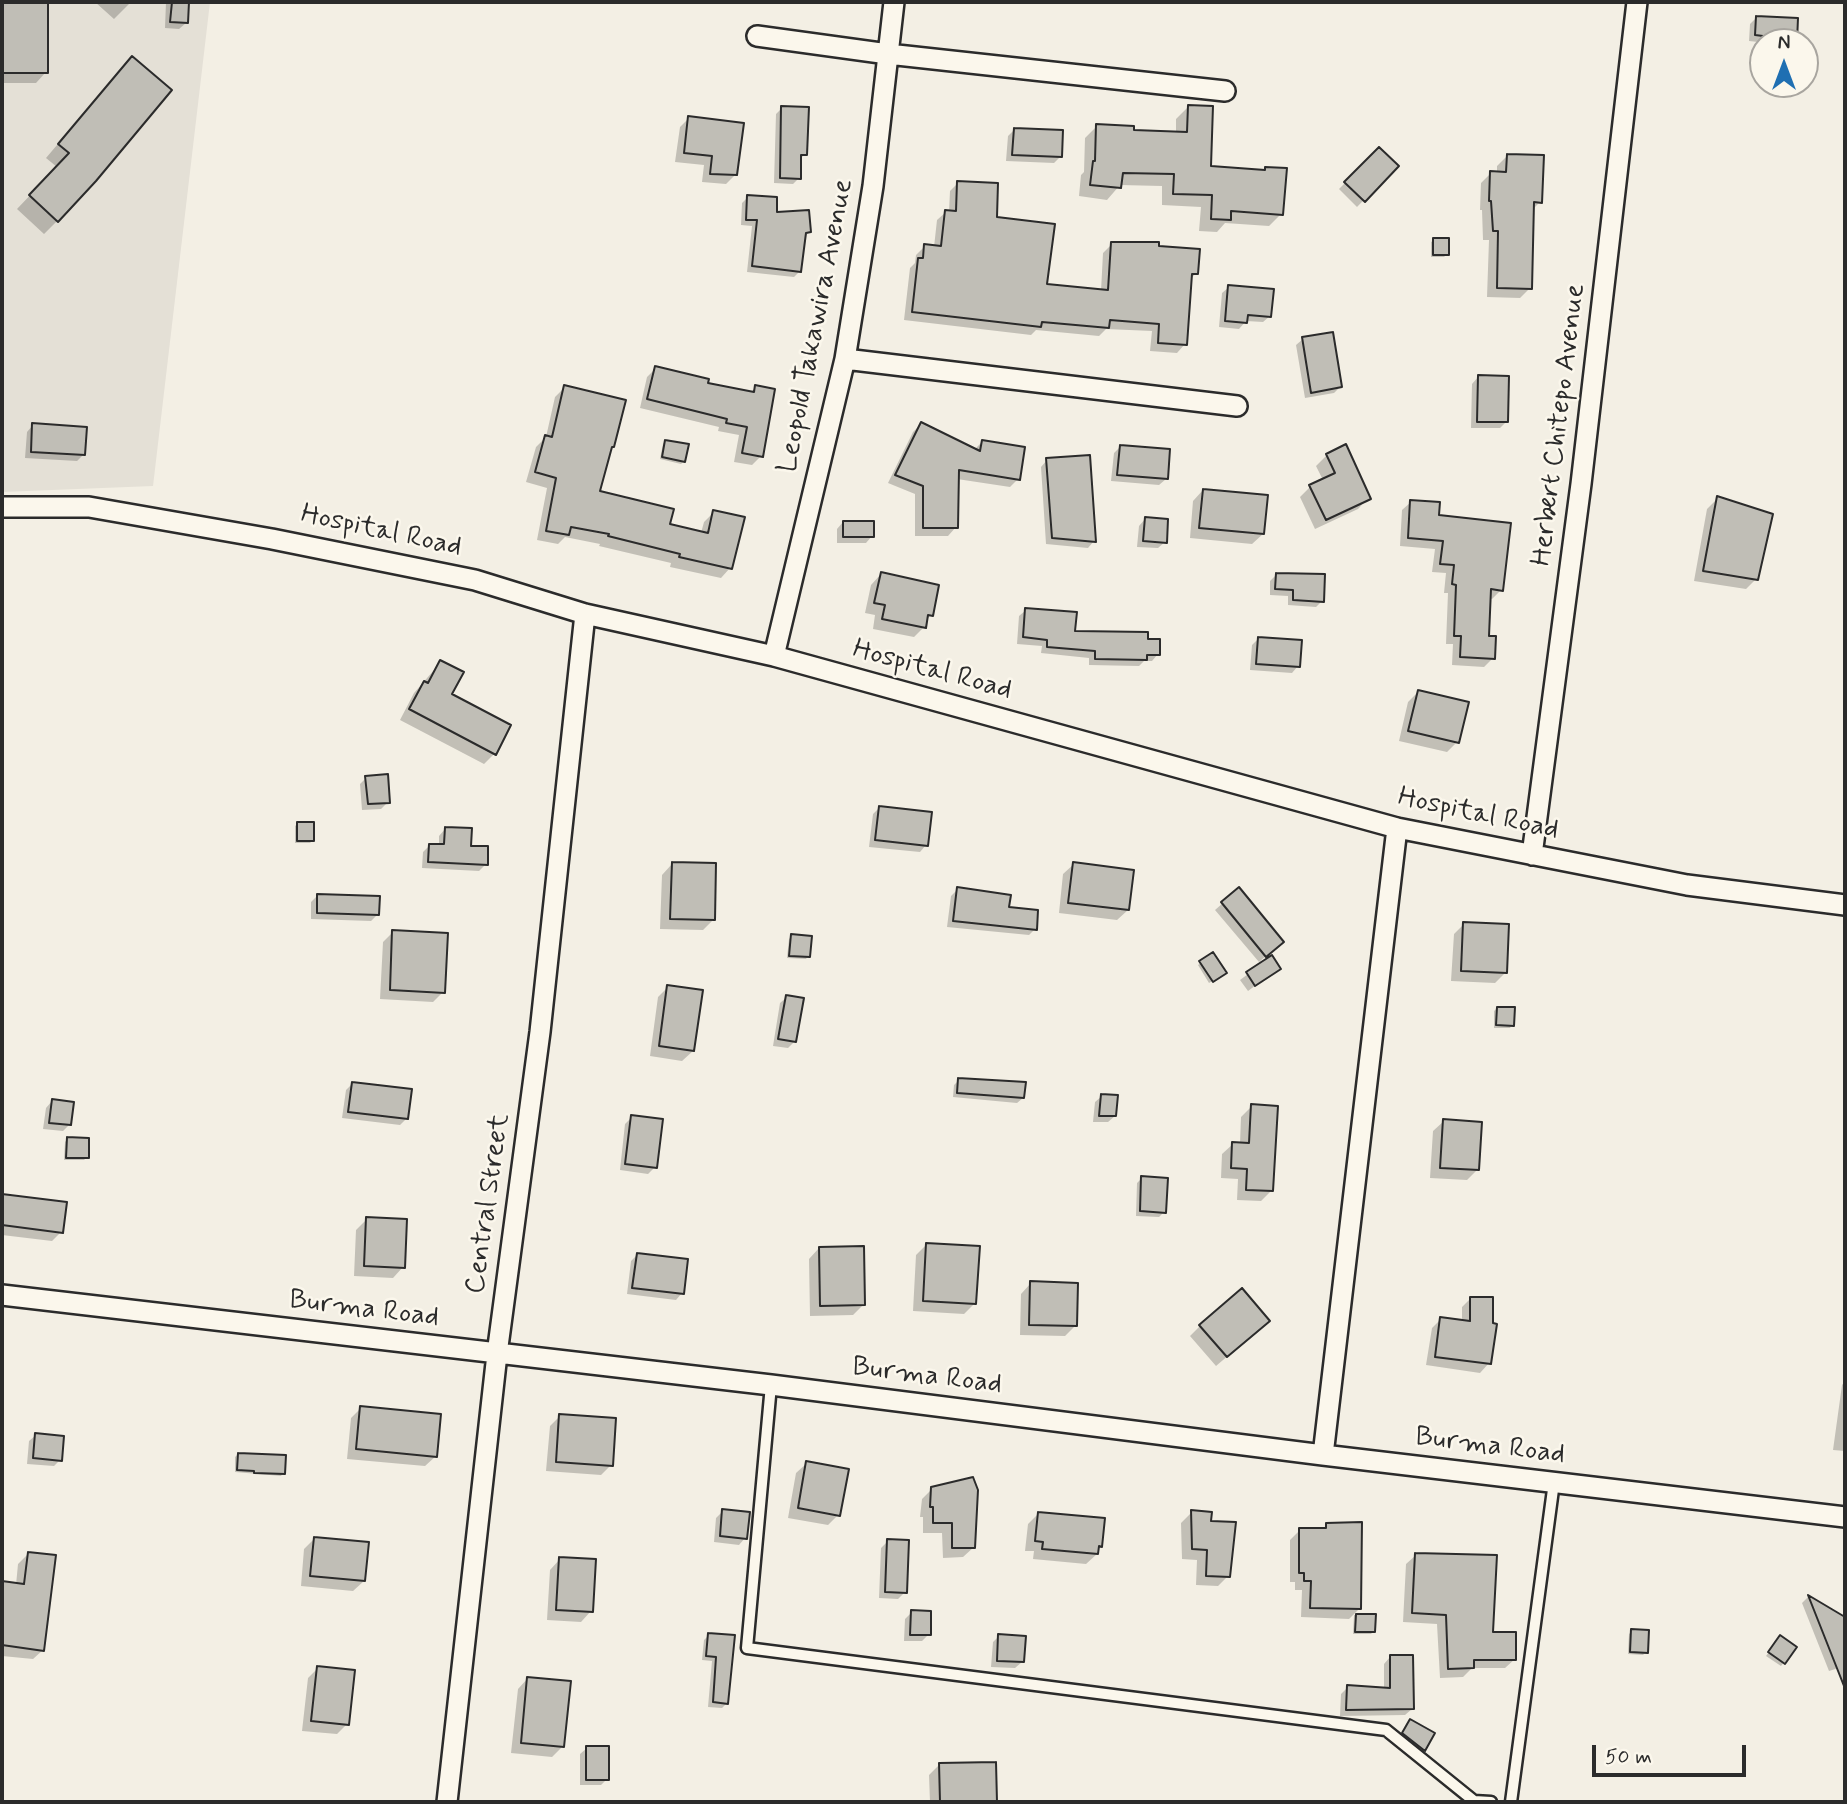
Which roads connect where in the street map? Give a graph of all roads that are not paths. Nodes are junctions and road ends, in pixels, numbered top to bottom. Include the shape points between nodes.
1 (894, 2) edge
2 (1637, 2) edge
3 (757, 36) dead end
4 (888, 54) junction
5 (1225, 91) dead end
6 (845, 359) junction
7 (1237, 406) dead end
8 (2, 507) edge
9 (585, 614) junction
10 (774, 656) junction
11 (1396, 828) junction
12 (1532, 855) junction
13 (1845, 905) edge
14 (2, 1295) edge
15 (497, 1354) junction
16 (771, 1385) junction
17 (1323, 1455) junction
18 (1554, 1482) junction
19 (1845, 1517) edge
20 (447, 1802) edge
21 (1491, 1802) edge
22 (1510, 1802) edge

1 - 4 street, Leopold Takawira Avenue
2 - 12 street, Herbert Chitepo Avenue
3 - 4 street
4 - 5 street
4 - 6 street, Leopold Takawira Avenue via 873,186
6 - 7 street
6 - 10 street, Leopold Takawira Avenue
8 - 9 street, Hospital Road via 89,507 272,539 475,580
9 - 10 street, Hospital Road
9 - 15 street, Central Street via 540,1032
10 - 11 street, Hospital Road
11 - 12 street, Hospital Road
11 - 17 street
12 - 13 street, Hospital Road via 1687,885
14 - 15 street, Burma Road
15 - 16 street, Burma Road
15 - 20 street, Central Street
16 - 17 street, Burma Road
16 - 21 lane via 747,1648 1385,1730 1474,1801
17 - 18 street, Burma Road
18 - 19 street, Burma Road
18 - 22 lane

